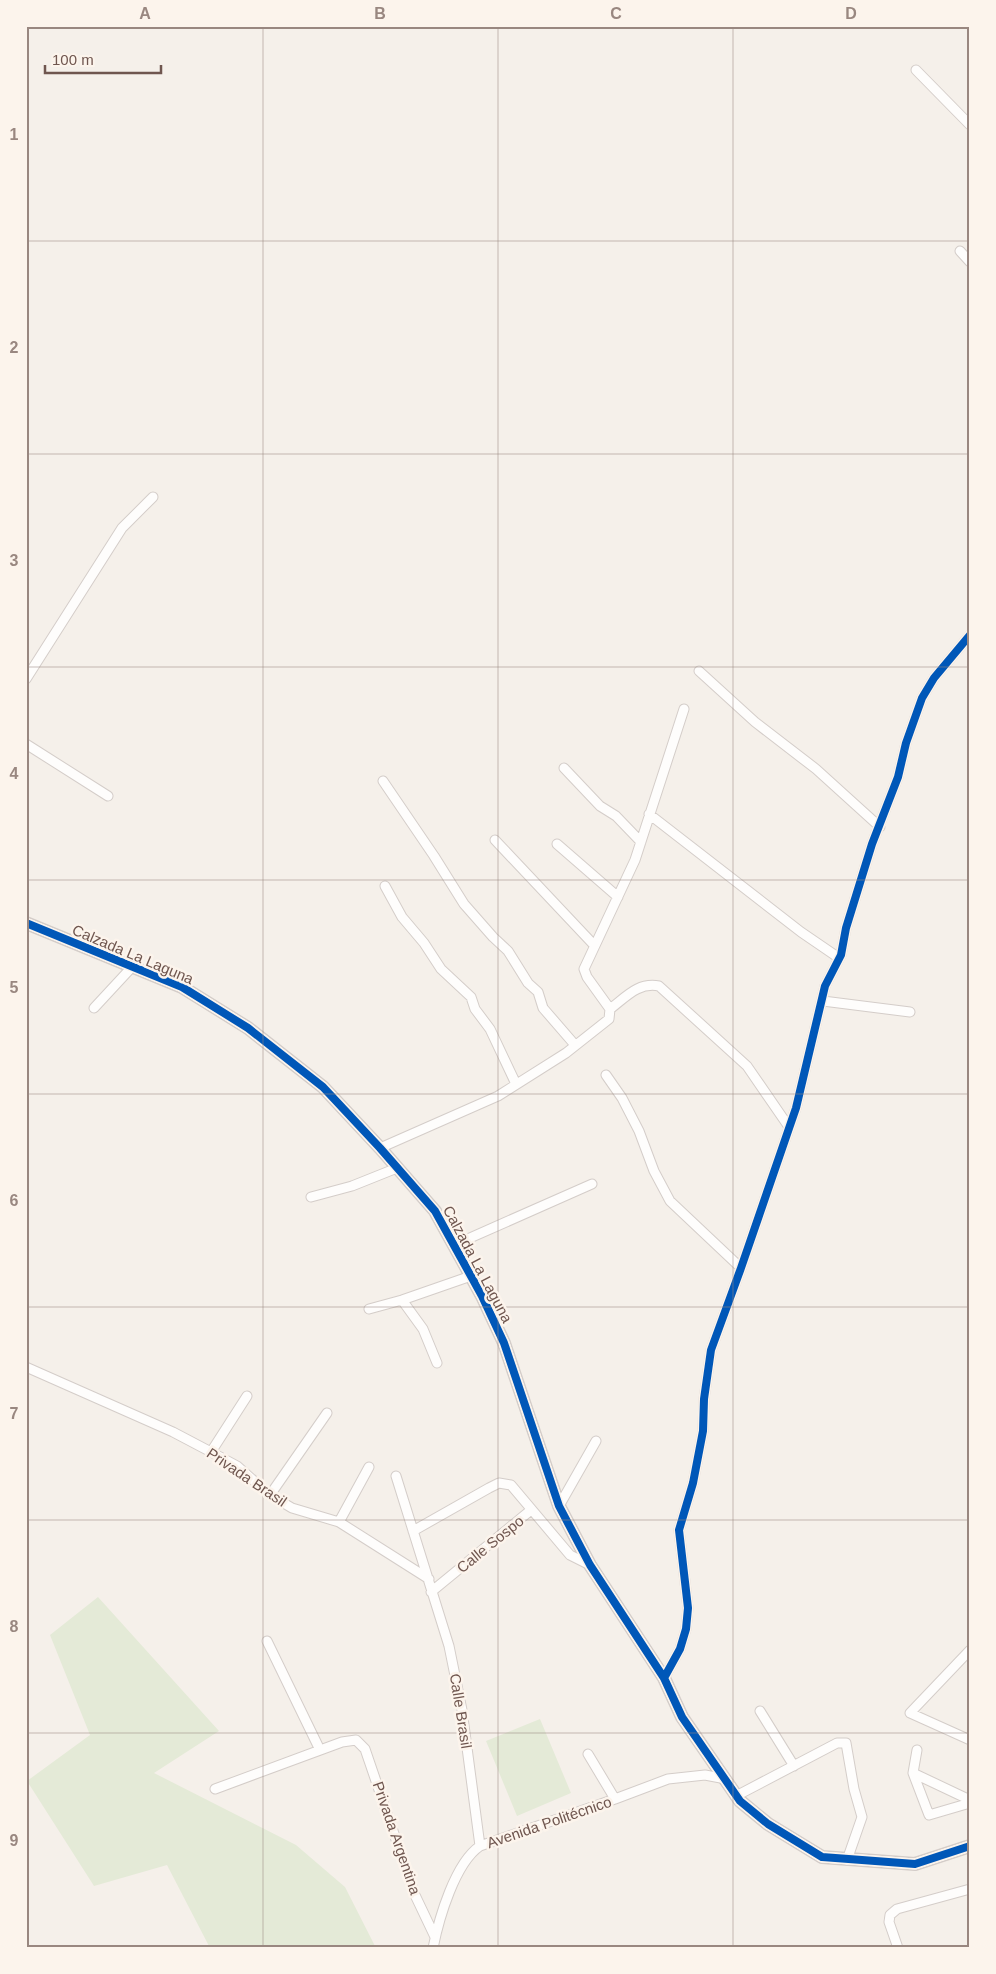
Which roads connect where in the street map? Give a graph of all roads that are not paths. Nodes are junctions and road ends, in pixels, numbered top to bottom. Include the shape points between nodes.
1 (916, 70) dead end
2 (970, 125) edge
3 (960, 251) dead end
4 (970, 262) edge
5 (152, 497) dead end
6 (970, 635) edge
7 (699, 671) dead end
8 (26, 679) edge
9 (684, 709) dead end
10 (26, 744) edge
11 (564, 768) dead end
12 (384, 781) dead end
13 (108, 796) dead end
14 (649, 814) junction
15 (880, 827) junction
16 (495, 840) dead end
17 (641, 842) junction
18 (557, 844) dead end
19 (385, 886) dead end
20 (618, 897) junction
21 (26, 923) edge
22 (594, 945) junction
23 (839, 958) junction
24 (132, 967) junction
25 (822, 1001) junction
26 (94, 1008) dead end
27 (610, 1009) junction
28 (910, 1012) dead end
29 (575, 1045) junction
30 (606, 1075) dead end
31 (516, 1084) junction
32 (789, 1128) junction
33 (380, 1148) junction
34 (397, 1168) junction
35 (592, 1184) dead end
36 (311, 1196) dead end
37 (454, 1245) junction
38 (741, 1268) junction
39 (470, 1276) junction
40 (402, 1300) junction
41 (369, 1309) dead end
42 (437, 1363) dead end
43 (26, 1368) edge
44 (247, 1396) dead end
45 (327, 1413) dead end
46 (596, 1441) dead end
47 (211, 1452) junction
48 (369, 1467) dead end
49 (396, 1476) dead end
50 (270, 1495) junction
51 (560, 1506) junction
52 (531, 1510) junction
53 (339, 1522) junction
54 (413, 1531) junction
55 (590, 1565) junction
56 (429, 1579) junction
57 (431, 1592) junction
58 (267, 1642) dead end
59 (970, 1650) edge
60 (664, 1678) junction
61 (760, 1711) dead end
62 (969, 1738) edge
63 (320, 1750) junction
64 (917, 1750) dead end
65 (588, 1754) dead end
66 (794, 1766) junction
67 (913, 1773) junction
68 (726, 1780) junction
69 (215, 1790) dead end
70 (736, 1796) junction
71 (615, 1800) junction
72 (970, 1802) edge
73 (480, 1846) junction
74 (970, 1846) edge
75 (847, 1860) junction
76 (970, 1889) edge
77 (435, 1937) junction
78 (433, 1948) edge
79 (898, 1948) edge

1 - 2 street
3 - 4 street
5 - 8 street via 122,528
6 - 15 street via 934,678 922,698
7 - 15 street
9 - 14 street
10 - 13 street
11 - 17 street
12 - 29 street via 464,904 508,951 528,984 538,992 543,1008
14 - 17 street
14 - 23 street
15 - 23 street
16 - 22 street
17 - 20 street
18 - 20 street
19 - 31 street via 402,917 441,969 471,996
20 - 22 street
21 - 24 street, Calzada La Laguna
22 - 27 street via 584,969
23 - 25 street via 825,986
24 - 26 street
24 - 33 street, Calzada La Laguna via 182,987 248,1028 323,1087
25 - 28 street
25 - 32 street
27 - 29 street via 609,1019
27 - 32 street via 636,989 648,984 659,986 747,1066
29 - 31 street
30 - 38 street via 639,1131 670,1201
31 - 33 street via 498,1096
32 - 38 street
33 - 34 street, Calzada La Laguna
34 - 36 street via 352,1186
34 - 37 street, Calzada La Laguna via 435,1211
35 - 37 street
37 - 39 street, Calzada La Laguna
38 - 60 street via 711,1350 703,1431 679,1530 688,1608 686,1629 680,1649
39 - 40 street
39 - 51 street, Calzada La Laguna via 504,1343
40 - 41 street
40 - 42 street via 423,1329
43 - 47 street, Privada Brasil via 174,1432
44 - 47 street
45 - 50 street
46 - 51 street
47 - 50 street, Privada Brasil via 237,1466
48 - 53 street
49 - 54 street, Calle Brasil
50 - 53 street, Privada Brasil via 292,1508
51 - 55 street, Calzada La Laguna
52 - 54 street via 511,1485 499,1483
52 - 55 street, Calle Sospo via 570,1555
52 - 57 street, Calle Sospo
53 - 56 street, Privada Brasil
54 - 56 street, Calle Brasil
55 - 60 street, Calzada La Laguna
56 - 57 street, Calle Brasil
57 - 73 street, Calle Brasil via 449,1646 460,1701
58 - 63 street
59 - 62 street via 910,1713
60 - 68 street, Calzada La Laguna via 682,1717
61 - 66 street
63 - 69 street
63 - 77 street, Privada Argentina via 342,1742 358,1741 365,1749 415,1895
64 - 67 street
65 - 71 street
66 - 70 street
66 - 75 street via 837,1743 846,1743 862,1817
67 - 72 street
67 - 72 street via 929,1815
68 - 70 street, Calzada La Laguna
68 - 71 street, Avenida Politécnico via 705,1775 668,1779
70 - 75 street, Calzada La Laguna via 768,1824 802,1846 822,1857
71 - 73 street, Avenida Politécnico
73 - 77 street, Avenida Politécnico via 458,1869
74 - 75 street, Calzada La Laguna via 914,1864
76 - 79 street via 897,1909 890,1915 889,1922
77 - 78 street, Avenida Politécnico

